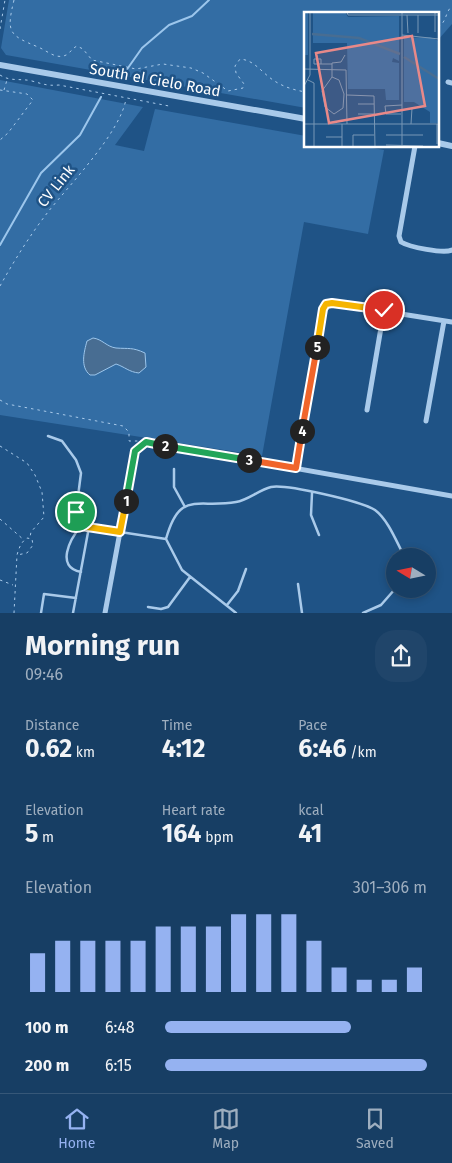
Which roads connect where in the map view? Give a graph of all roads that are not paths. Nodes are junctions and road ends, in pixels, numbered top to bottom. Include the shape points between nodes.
1 (0, 65) edge
2 (304, 119) edge
3 (415, 148) edge
4 (452, 250) edge
5 (384, 310) junction
6 (444, 321) junction
7 (452, 322) edge
8 (367, 410) dead end
9 (426, 421) dead end
10 (48, 436) dead end
11 (296, 468) junction
12 (174, 469) dead end
13 (312, 493) junction
14 (452, 496) edge
15 (185, 507) junction
16 (81, 526) junction
17 (89, 527) junction
18 (120, 532) junction
19 (319, 535) dead end
20 (166, 539) junction
21 (400, 548) edge
22 (246, 569) dead end
23 (81, 572) junction
24 (190, 577) junction
25 (298, 584) dead end
26 (76, 598) junction
27 (387, 598) edge
28 (227, 605) junction
29 (148, 607) dead end
30 (41, 613) edge
31 (73, 613) edge
32 (105, 613) edge
33 (236, 613) edge
34 (302, 613) edge
35 (365, 613) edge

1 - 2 street, South el Cielo Road
3 - 4 street via 399,236 405,245
5 - 6 street
5 - 8 street
5 - 11 street via 332,303 323,309
6 - 7 street
6 - 9 street
10 - 16 lane via 62,441 81,472 76,512
11 - 14 street
11 - 18 street via 146,442 135,451
12 - 15 lane via 174,488
13 - 15 lane via 289,487 272,487 239,502 196,502
13 - 19 lane via 311,515
13 - 21 lane via 349,500 375,510
15 - 20 lane via 172,519
16 - 17 lane
16 - 23 lane via 69,542 67,557 69,567
17 - 18 lane
17 - 23 lane
18 - 20 lane
18 - 32 street
20 - 24 lane via 182,570
22 - 28 lane via 238,591
23 - 26 lane
24 - 28 lane
24 - 29 lane via 168,607
25 - 34 lane
26 - 30 lane via 44,594
26 - 31 lane
27 - 35 lane
28 - 33 lane

